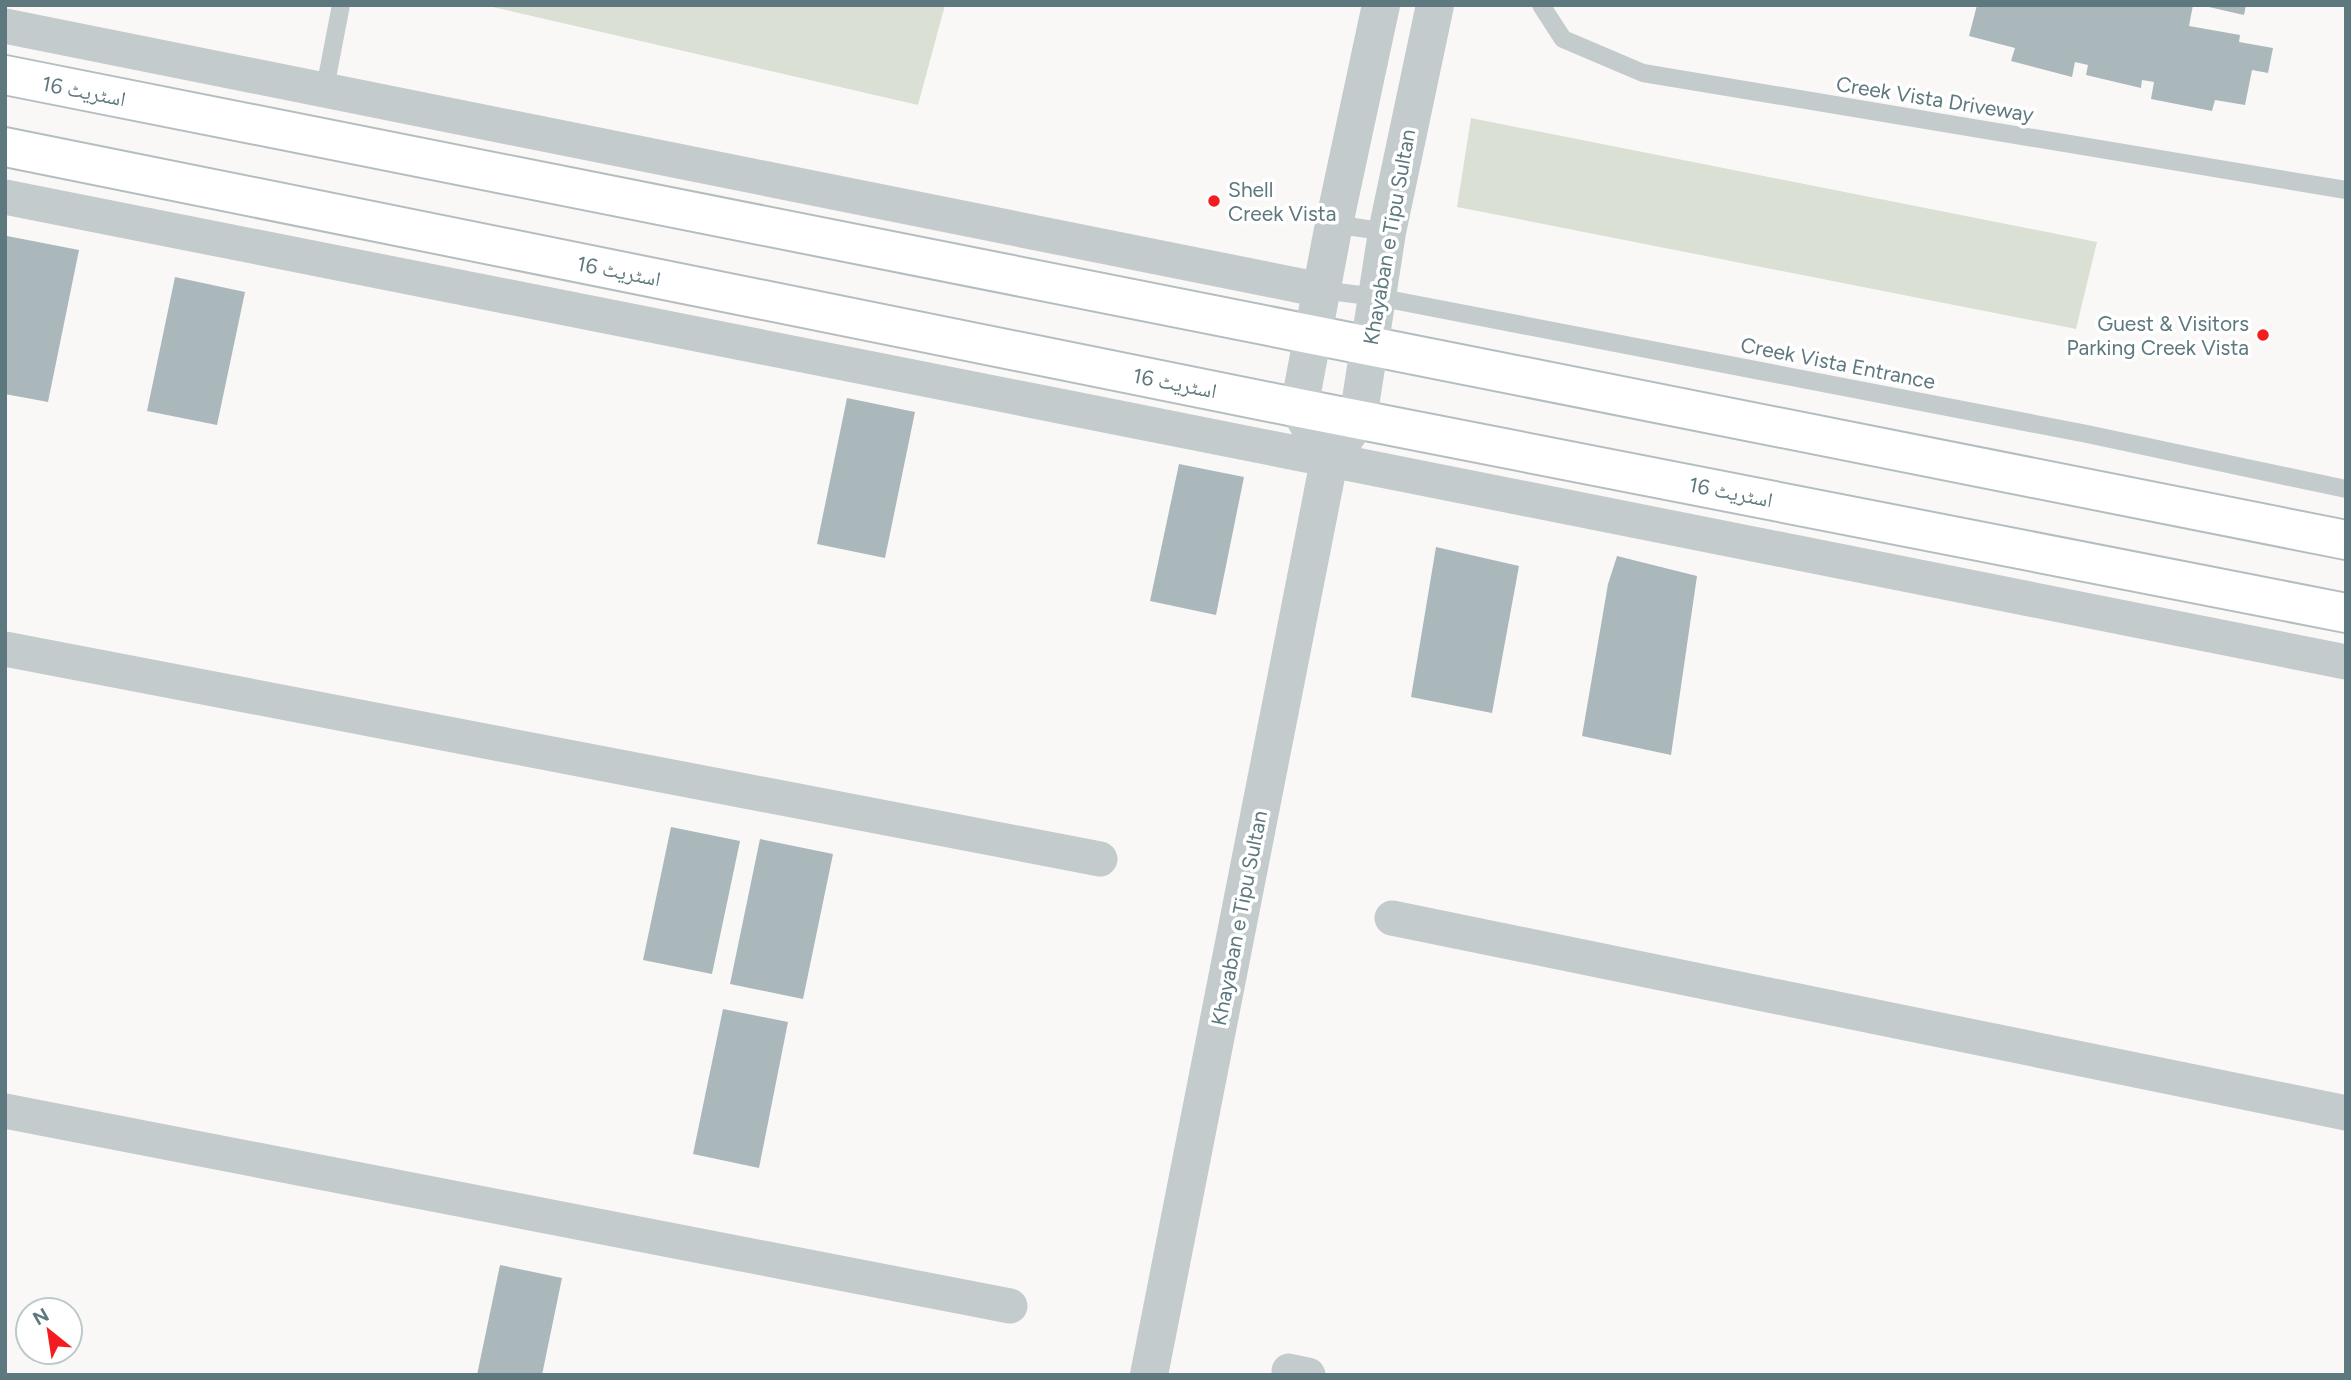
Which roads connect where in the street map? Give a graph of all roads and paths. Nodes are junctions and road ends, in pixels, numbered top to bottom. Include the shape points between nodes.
1 (341, 5) edge
2 (1381, 5) edge
3 (1435, 5) edge
4 (1541, 5) edge
5 (5, 26) edge
6 (5, 75) edge
7 (325, 88) junction
8 (5, 148) edge
9 (2346, 190) edge
10 (5, 197) edge
11 (1334, 224) junction
12 (1387, 232) junction
13 (1321, 290) junction
14 (1377, 297) junction
15 (1314, 335) junction
16 (1370, 347) junction
17 (1299, 408) junction
18 (1358, 419) junction
19 (1329, 461) junction
20 (2346, 489) edge
21 (2346, 540) edge
22 (2346, 613) edge
23 (5, 649) edge
24 (2346, 662) edge
25 (1100, 859) dead end
26 (1392, 918) dead end
27 (5, 1111) edge
28 (2346, 1113) edge
29 (1010, 1306) dead end
30 (1149, 1375) edge

1 - 7 lane
2 - 11 street
3 - 12 street, Khayaban e Tipu Sultan
4 - 9 lane, Creek Vista Driveway via 1563,39 1643,73
5 - 7 street
6 - 15 main road, اسٹریٹ 16
7 - 13 street
8 - 17 main road, اسٹریٹ 16
10 - 19 street
11 - 12 lane
11 - 13 street
12 - 14 street, Khayaban e Tipu Sultan
13 - 14 lane, Creek Vista Entrance
13 - 15 street
14 - 16 street, Khayaban e Tipu Sultan
14 - 20 lane, Creek Vista Entrance
15 - 16 main road, اسٹریٹ 16
15 - 17 street
16 - 18 street, Khayaban e Tipu Sultan
16 - 21 main road, اسٹریٹ 16
17 - 18 main road, اسٹریٹ 16
17 - 19 street
18 - 19 street, Khayaban e Tipu Sultan
18 - 22 main road, اسٹریٹ 16
19 - 24 street
19 - 30 street, Khayaban e Tipu Sultan
23 - 25 street
26 - 28 street
27 - 29 street

